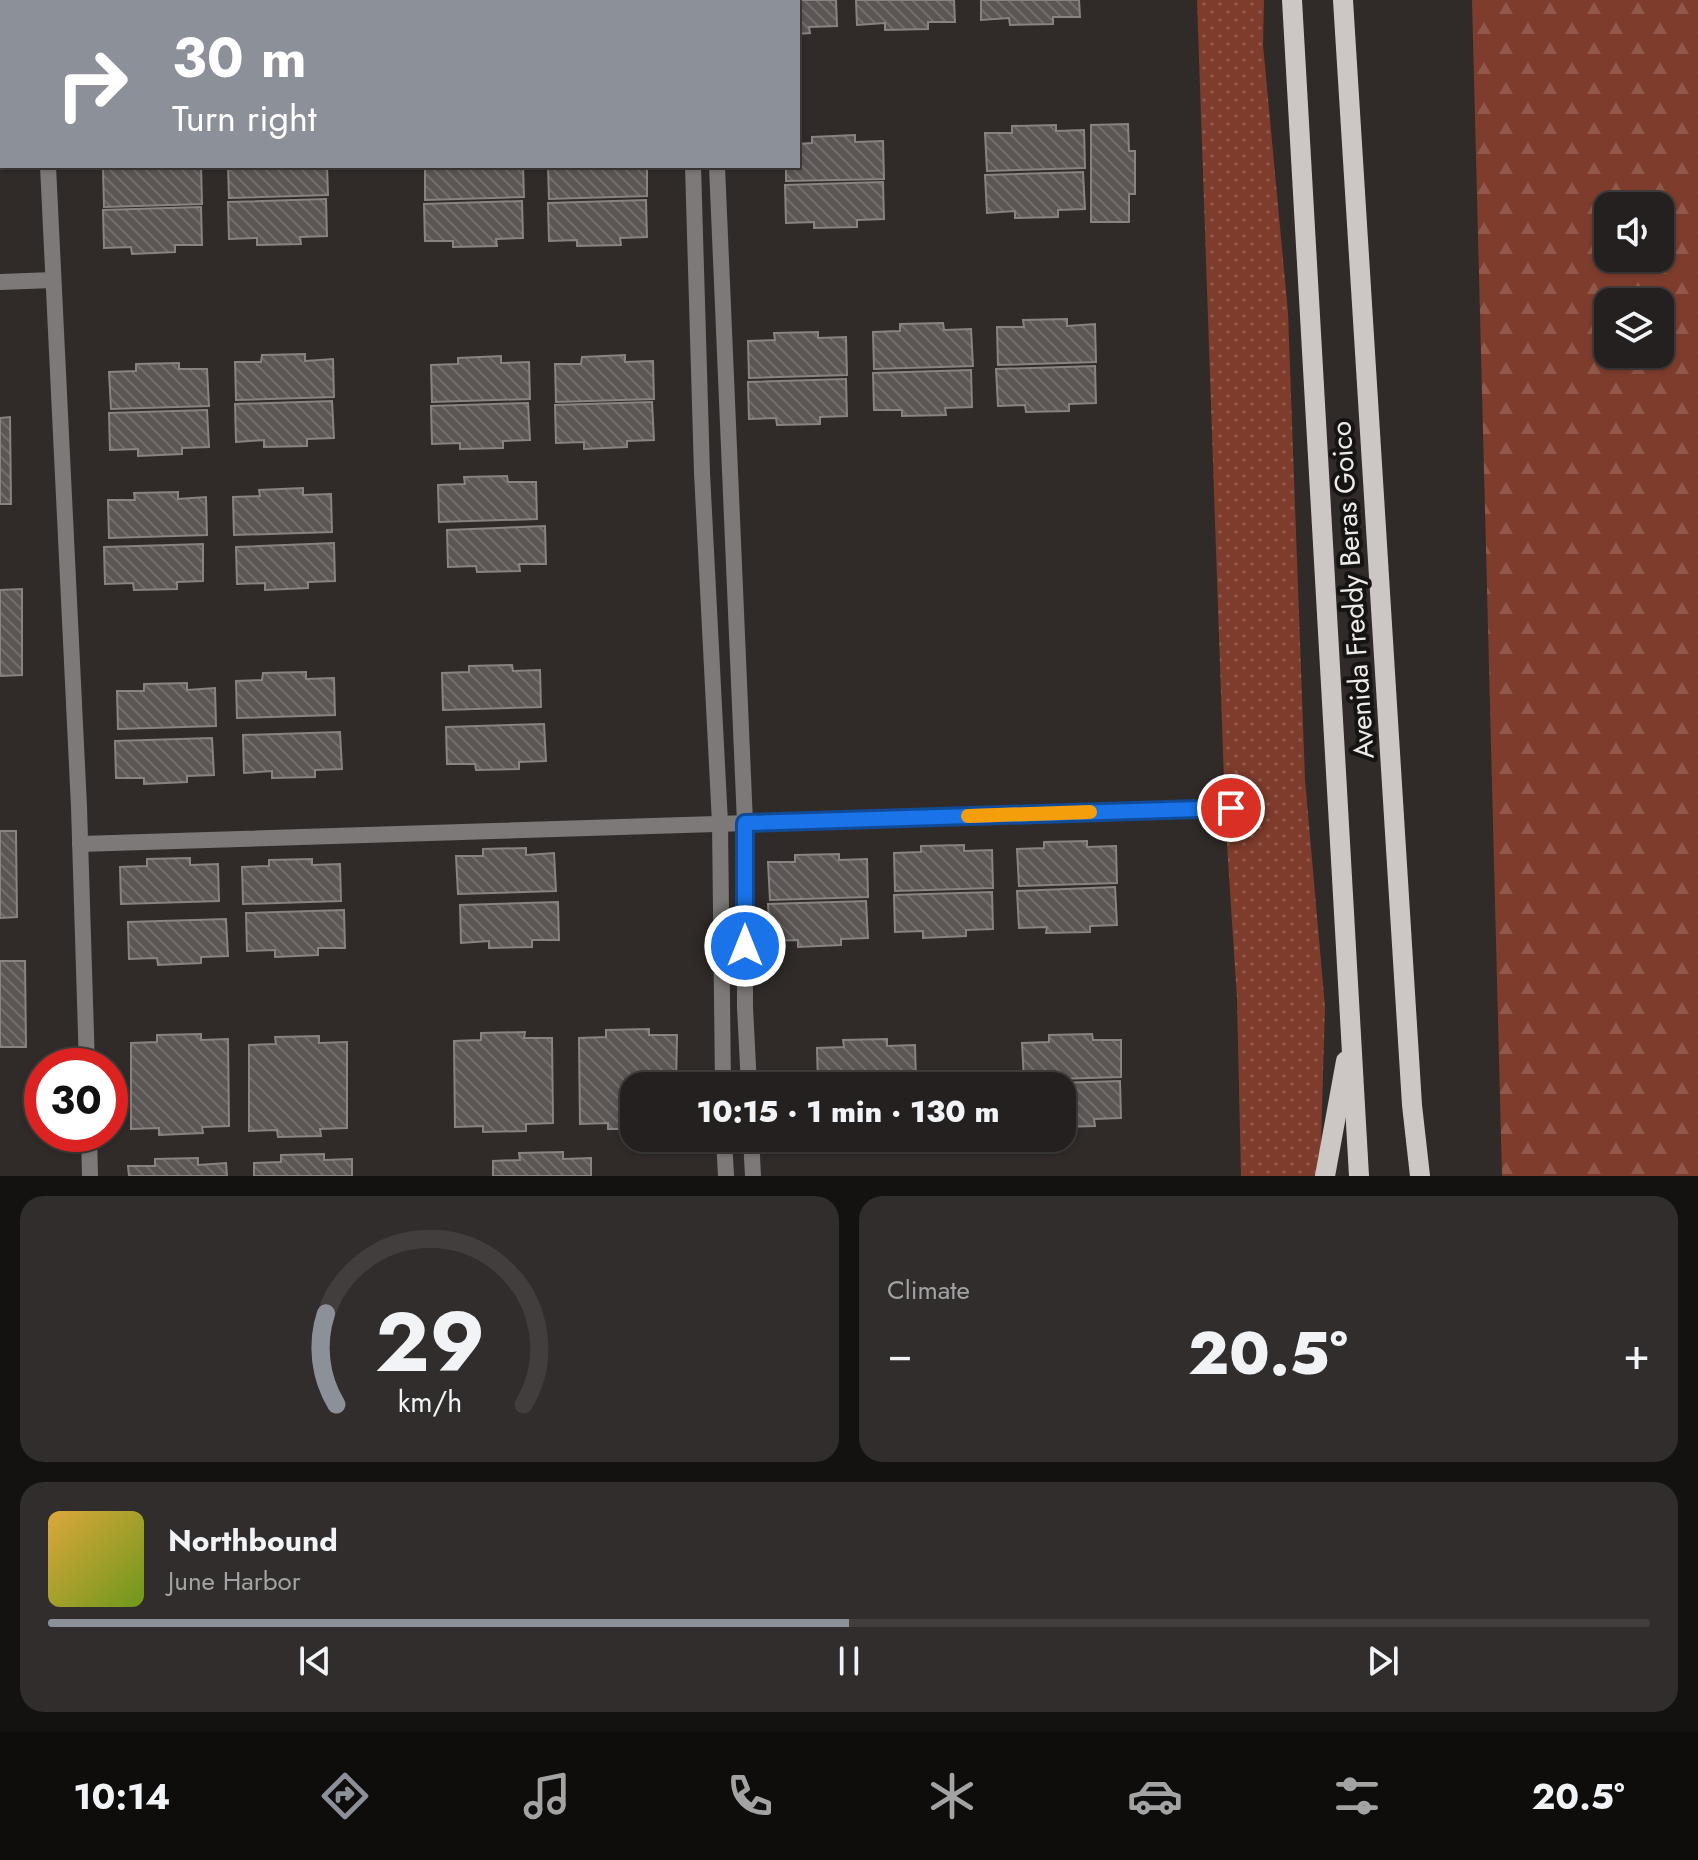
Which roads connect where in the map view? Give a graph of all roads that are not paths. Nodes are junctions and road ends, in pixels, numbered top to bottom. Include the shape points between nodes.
1 (1292, 0) edge
2 (1343, 0) edge
3 (48, 168) edge
4 (693, 168) edge
5 (717, 168) edge
6 (53, 280) junction
7 (0, 282) edge
8 (722, 305) junction
9 (695, 306) junction
10 (736, 633) junction
11 (710, 634) junction
12 (1231, 808) dead end
13 (720, 823) junction
14 (745, 823) junction
15 (80, 844) junction
16 (720, 1007) junction
17 (745, 1007) junction
18 (1352, 1030) junction
19 (86, 1048) edge
20 (722, 1072) edge
21 (748, 1072) edge
22 (89, 1152) edge
23 (725, 1152) edge
24 (752, 1152) edge
25 (90, 1176) edge
26 (726, 1176) edge
27 (753, 1176) edge
28 (1325, 1176) edge
29 (1359, 1176) edge
30 (1420, 1176) edge

1 - 18 main road, Avenida Freddy Beras Goico
2 - 30 main road, Avenida Freddy Beras Goico
3 - 6 street
4 - 9 street
5 - 8 street
6 - 7 street
6 - 15 street
8 - 9 street
8 - 10 street
9 - 11 street
10 - 11 street
10 - 14 street
11 - 13 street
12 - 14 street
13 - 14 street
13 - 15 street
13 - 16 street
14 - 17 street
15 - 19 street
16 - 17 street
16 - 20 street
17 - 21 street
18 - 28 main road
18 - 29 main road, Avenida Freddy Beras Goico
22 - 25 street
23 - 26 street
24 - 27 street

